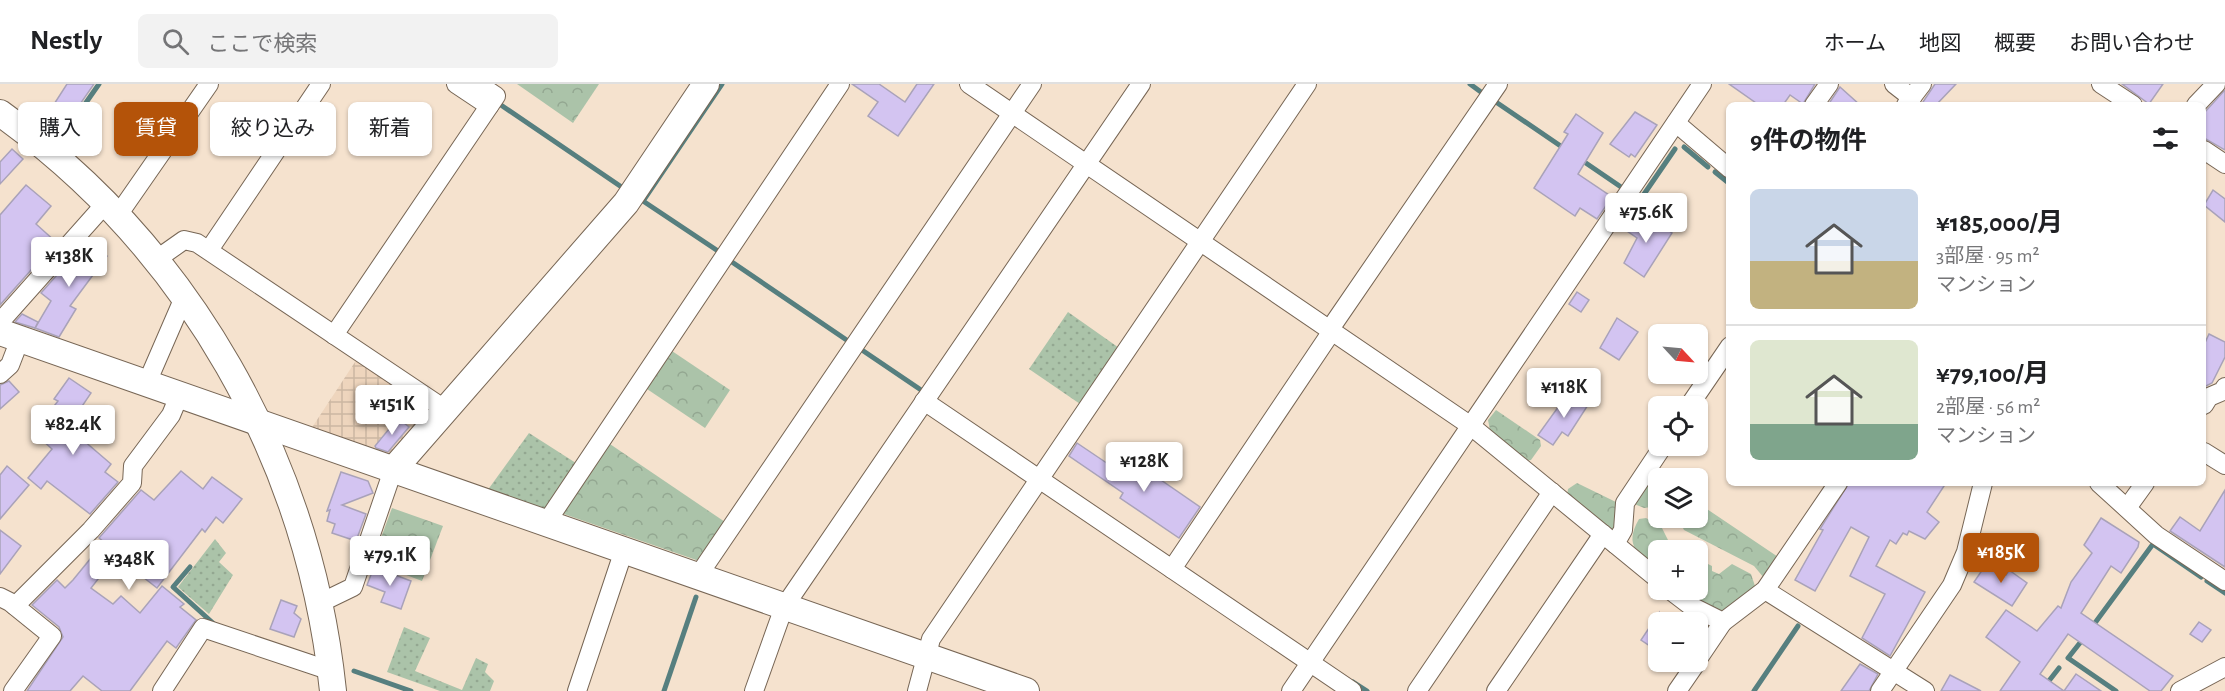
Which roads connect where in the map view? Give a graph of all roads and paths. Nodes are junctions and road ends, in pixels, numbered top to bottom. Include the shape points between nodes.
1 (209, 84) edge
2 (321, 84) edge
3 (456, 84) edge
4 (478, 84) edge
5 (706, 84) edge
6 (840, 84) edge
7 (969, 84) edge
8 (1032, 84) edge
9 (1141, 84) edge
10 (1307, 84) edge
11 (1498, 84) edge
12 (1702, 84) edge
13 (1829, 84) edge
14 (1894, 84) edge
15 (2216, 84) edge
16 (2108, 94) edge
17 (1913, 96) edge
18 (1816, 102) edge
19 (2126, 102) edge
20 (2199, 102) edge
21 (489, 106) junction
22 (0, 113) edge
23 (1012, 113) junction
24 (1676, 123) junction
25 (2206, 151) edge
26 (1086, 164) junction
27 (2225, 164) edge
28 (1726, 166) edge
29 (112, 209) junction
30 (1201, 241) junction
31 (209, 250) junction
32 (157, 259) junction
33 (185, 295) junction
34 (0, 322) edge
35 (1331, 330) junction
36 (334, 334) junction
37 (10, 336) edge
38 (1726, 352) edge
39 (0, 374) edge
40 (146, 385) junction
41 (2225, 387) edge
42 (179, 396) junction
43 (1696, 396) edge
44 (924, 401) junction
45 (2206, 402) edge
46 (446, 410) junction
47 (258, 423) junction
48 (1471, 426) junction
49 (2206, 453) edge
50 (1656, 456) edge
51 (2225, 465) edge
52 (393, 470) junction
53 (1039, 480) junction
54 (1836, 486) edge
55 (1982, 486) edge
56 (2103, 486) edge
57 (2143, 486) edge
58 (1552, 492) junction
59 (2127, 508) junction
60 (546, 523) junction
61 (1609, 539) junction
62 (624, 550) junction
63 (1172, 569) junction
64 (1648, 571) edge
65 (698, 576) junction
66 (2225, 581) edge
67 (1765, 590) junction
68 (1682, 600) edge
69 (8, 602) edge
70 (320, 603) junction
71 (784, 607) junction
72 (1723, 622) junction
73 (1708, 644) edge
74 (927, 656) junction
75 (1310, 663) junction
76 (2225, 667) edge
77 (1893, 671) junction
78 (1689, 672) edge
79 (332, 681) edge
80 (13, 691) edge
81 (162, 691) edge
82 (577, 691) edge
83 (754, 691) edge
84 (917, 691) edge
85 (1026, 691) edge
86 (1291, 691) edge
87 (1352, 691) edge
88 (1417, 691) edge
89 (1496, 691) edge
90 (1677, 691) edge
91 (1880, 691) edge
92 (1925, 691) edge
93 (2180, 691) edge

1 - 29 street
2 - 31 street
3 - 21 street
4 - 21 street via 496,96
5 - 46 street via 626,203
6 - 60 street
7 - 23 street
8 - 23 street
9 - 26 street
10 - 30 street
11 - 35 street
12 - 24 street
13 - 18 street
14 - 17 street
15 - 20 street
16 - 19 street
21 - 36 street
22 - 29 street
23 - 26 street
23 - 65 street
24 - 28 street
24 - 48 street
25 - 27 street
26 - 30 street
26 - 44 street
29 - 32 street
29 - 34 street
30 - 35 street
30 - 53 street
31 - 32 street via 184,240
31 - 36 street
32 - 33 street
33 - 40 street
33 - 47 street via 219,346
35 - 48 street
35 - 63 street
36 - 46 street
37 - 39 street via 10,364
37 - 40 street
38 - 43 street
40 - 42 street
41 - 45 street
42 - 47 street
42 - 69 street via 171,415 133,466 132,483 91,530
44 - 53 street
44 - 71 street
46 - 52 street
47 - 52 street
47 - 70 street via 289,492
48 - 58 street
48 - 75 street
49 - 51 street
50 - 61 street via 1624,503 1623,530
52 - 60 street
52 - 70 street via 353,587
53 - 63 street
53 - 74 street via 931,639
54 - 67 street
55 - 77 street via 1966,552 1952,585
56 - 59 street
57 - 59 street
58 - 61 street
58 - 88 street
59 - 66 street via 2156,535
60 - 62 street
61 - 64 street
61 - 89 street
62 - 65 street
62 - 82 street
63 - 75 street
65 - 71 street
67 - 72 street
67 - 77 street
68 - 72 street
69 - 80 street via 52,636
70 - 79 street
71 - 74 street
71 - 83 street
72 - 73 street
74 - 84 street
74 - 85 street
75 - 86 street
75 - 87 street
76 - 93 street
77 - 91 street
77 - 92 street
78 - 90 street
79 - 81 street via 203,628

